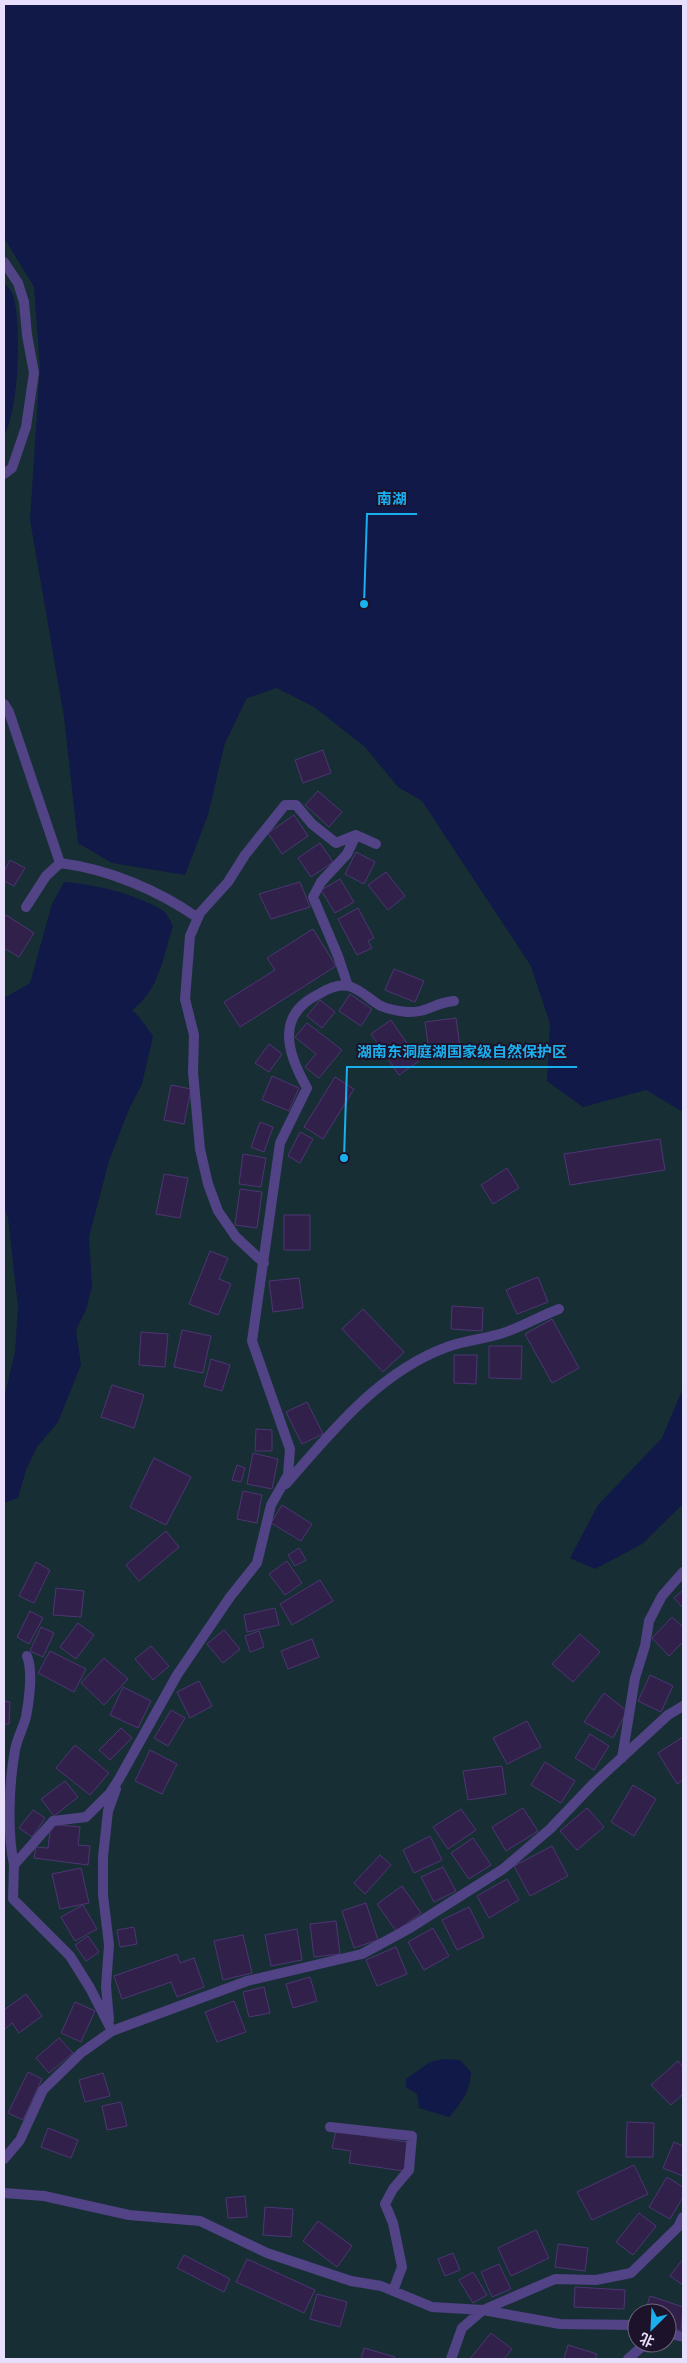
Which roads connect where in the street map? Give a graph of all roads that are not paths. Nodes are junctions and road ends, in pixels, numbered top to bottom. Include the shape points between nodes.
1 (4, 262) edge
2 (4, 474) edge
3 (4, 704) edge
4 (8, 722) edge
5 (356, 835) junction
6 (376, 844) dead end
7 (60, 863) junction
8 (26, 907) dead end
9 (198, 918) junction
10 (348, 986) junction
11 (454, 1001) dead end
12 (264, 1263) junction
13 (559, 1309) dead end
14 (279, 1492) junction
15 (683, 1572) edge
16 (27, 1656) dead end
17 (683, 1706) edge
18 (622, 1758) junction
19 (119, 1779) junction
20 (14, 1865) junction
21 (111, 2028) junction
22 (330, 2127) dead end
23 (4, 2159) edge
24 (4, 2193) edge
25 (683, 2217) edge
26 (393, 2291) junction
27 (483, 2310) junction
28 (627, 2325) edge
29 (451, 2359) edge

1 - 2 street via 18,284 24,302 34,373 26,427 12,468
3 - 4 street
4 - 7 street
5 - 6 street
5 - 9 street via 336,843 312,824 296,805 285,805
5 - 10 street via 347,854 321,882 313,897
7 - 8 street via 46,876
7 - 9 street via 88,866 144,888 176,902
9 - 12 street via 190,936 185,999 194,1034 193,1072 200,1149 218,1211 236,1237
10 - 11 street via 382,1006 405,1012 424,1012 440,1002
10 - 12 street via 331,988 312,997 295,1010 290,1021 289,1045 307,1088 280,1143
12 - 14 street via 252,1341 290,1449 288,1475
13 - 14 street via 503,1333 446,1347 401,1370 338,1424
14 - 19 street via 271,1506 257,1563 230,1596 177,1675
15 - 18 street via 662,1596 649,1621 635,1678
16 - 20 street via 26,1716 15,1748 11,1779 10,1843
17 - 18 street via 668,1715
18 - 21 street via 550,1829 503,1869 362,1954 247,1981
19 - 20 street via 86,1817 53,1821
19 - 21 street via 108,1811 103,1857 103,1895 109,1945 106,1986
20 - 21 street via 13,1899 70,1956
21 - 23 street via 43,2090 20,2140
22 - 26 street via 412,2136 409,2170 385,2204 402,2268
24 - 26 street via 44,2196 129,2215 200,2221 267,2253
25 - 27 street via 678,2227 631,2273 596,2280 555,2279
26 - 27 street via 432,2307
27 - 28 street via 560,2324
27 - 29 street via 462,2328

